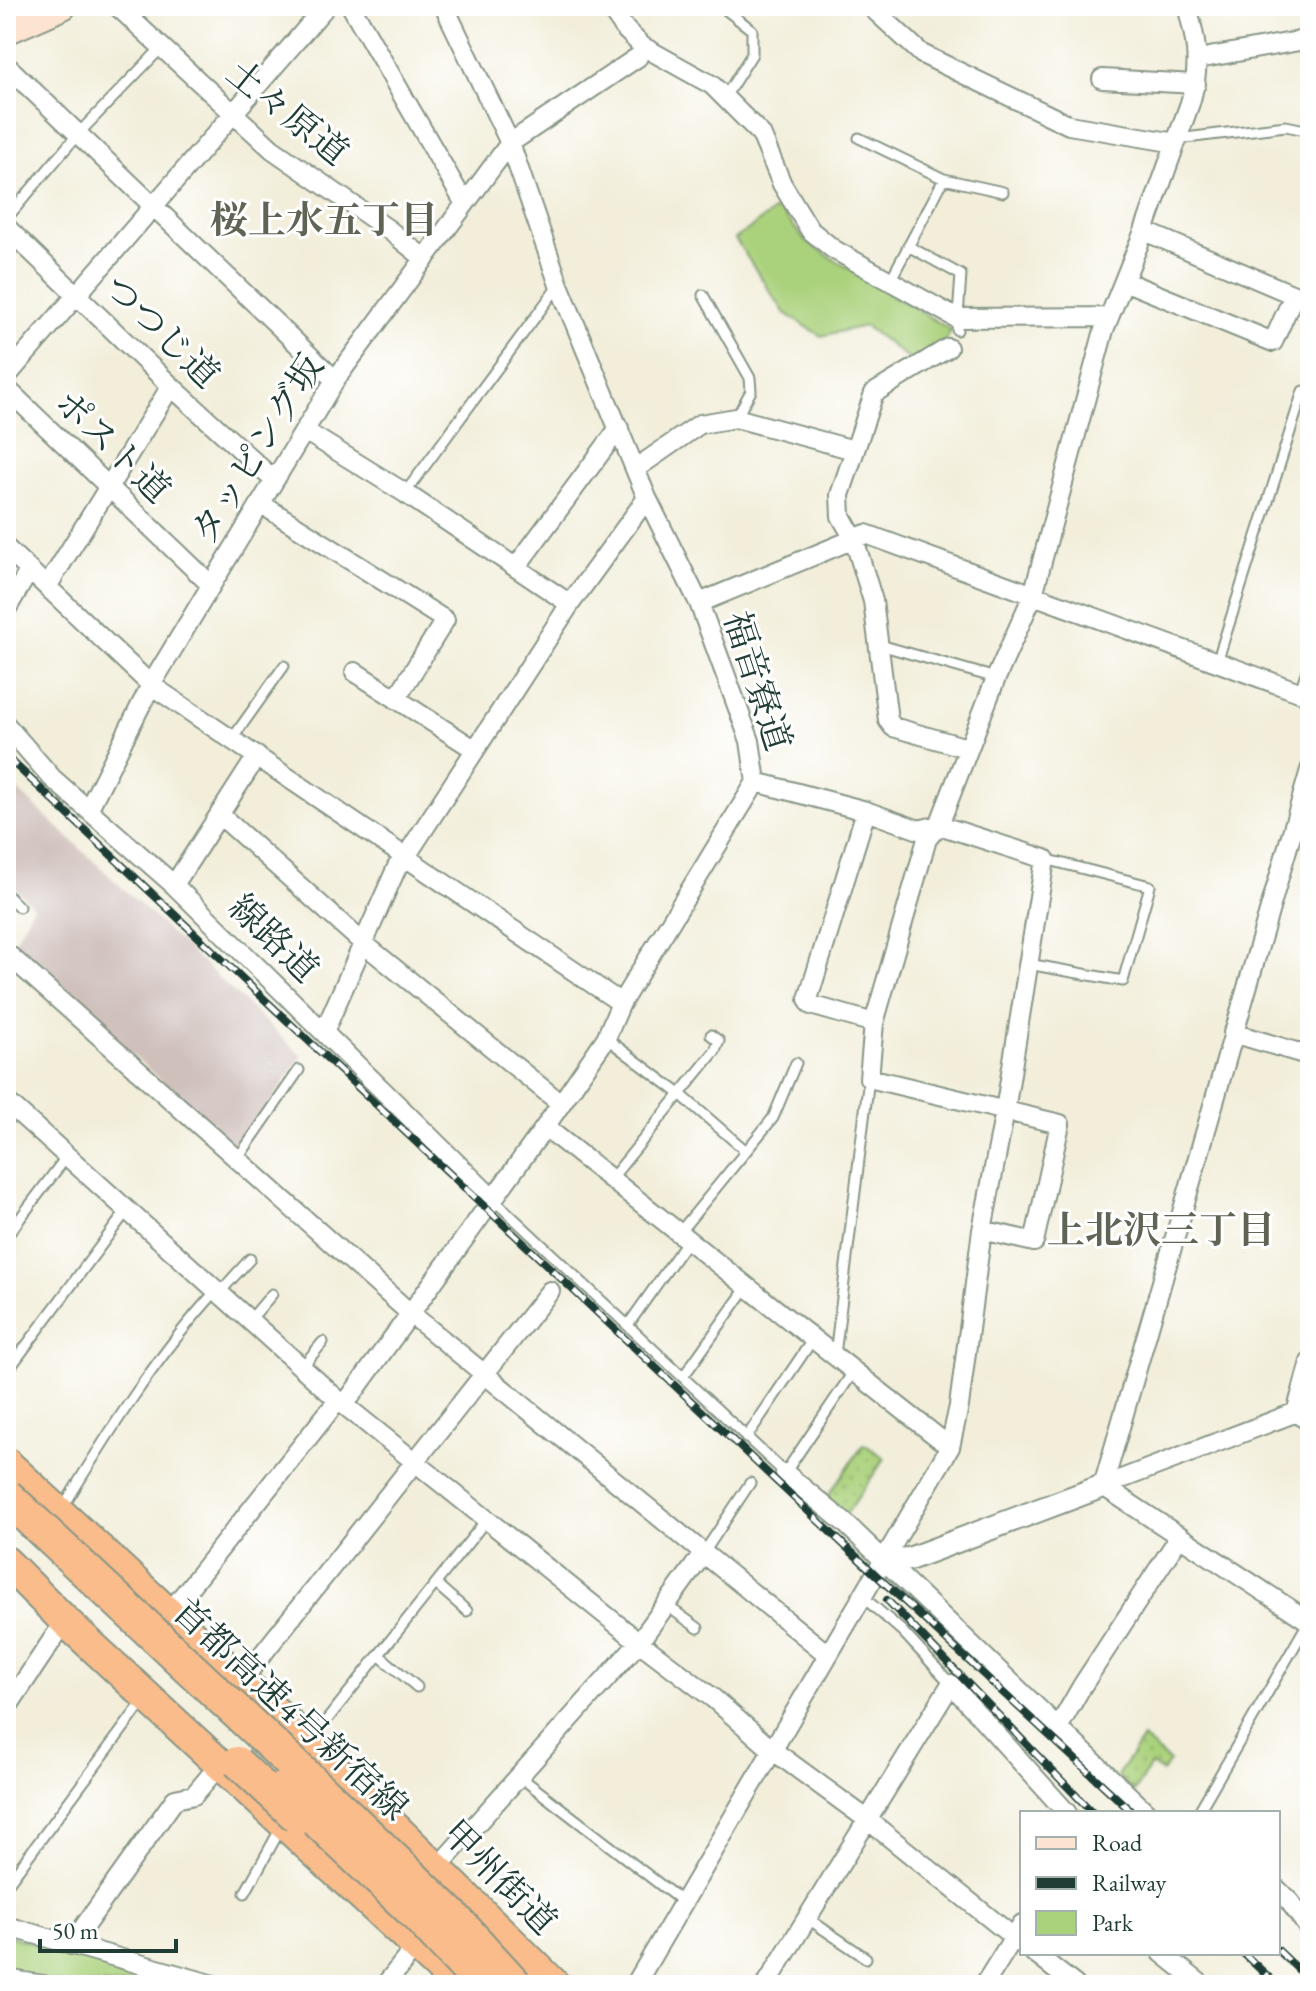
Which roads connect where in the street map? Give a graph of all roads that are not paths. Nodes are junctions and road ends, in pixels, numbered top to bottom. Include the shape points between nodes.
1 (63, 6) edge
2 (117, 6) edge
3 (326, 6) edge
4 (351, 6) edge
5 (444, 6) edge
6 (609, 6) edge
7 (721, 6) edge
8 (870, 6) edge
9 (1187, 6) edge
10 (6, 31) edge
11 (1310, 39) edge
12 (163, 46) junction
13 (638, 57) dead end
14 (1198, 59) junction
15 (6, 65) edge
16 (1102, 79) dead end
17 (1196, 84) junction
18 (725, 97) junction
19 (234, 114) junction
20 (1310, 131) edge
21 (78, 134) junction
22 (859, 138) dead end
23 (1176, 141) junction
24 (510, 143) junction
25 (944, 179) junction
26 (1003, 192) dead end
27 (465, 204) junction
28 (154, 206) junction
29 (6, 219) edge
30 (6, 227) edge
31 (1144, 231) junction
32 (908, 246) junction
33 (425, 259) junction
34 (890, 281) junction
35 (1124, 281) junction
36 (559, 285) junction
37 (78, 294) junction
38 (703, 295) dead end
39 (1302, 296) edge
40 (1109, 317) junction
41 (956, 324) junction
42 (948, 348) dead end
43 (6, 377) edge
44 (335, 380) junction
45 (171, 386) junction
46 (6, 388) edge
47 (1303, 391) dead end
48 (736, 418) junction
49 (619, 428) junction
50 (305, 431) junction
51 (854, 450) junction
52 (635, 469) junction
53 (274, 480) junction
54 (108, 485) junction
55 (405, 493) junction
56 (647, 498) junction
57 (261, 504) junction
58 (854, 539) junction
59 (6, 548) edge
60 (516, 567) junction
61 (29, 571) junction
62 (210, 584) junction
63 (47, 587) junction
64 (1033, 595) junction
65 (699, 603) junction
66 (570, 604) junction
67 (6, 610) edge
68 (880, 645) junction
69 (1310, 661) edge
70 (1217, 662) junction
71 (284, 666) dead end
72 (355, 672) dead end
73 (996, 678) junction
74 (151, 685) junction
75 (1305, 694) edge
76 (396, 699) junction
77 (6, 725) edge
78 (232, 739) junction
79 (967, 748) junction
80 (474, 749) junction
81 (257, 756) junction
82 (1310, 770) edge
83 (756, 782) junction
84 (89, 808) junction
85 (866, 811) junction
86 (220, 815) junction
87 (939, 825) junction
88 (405, 858) junction
89 (1045, 859) junction
90 (174, 885) junction
91 (6, 894) edge
92 (19, 907) dead end
93 (363, 943) junction
94 (1028, 964) junction
95 (6, 969) edge
96 (621, 1003) junction
97 (874, 1023) junction
98 (324, 1032) junction
99 (1233, 1033) junction
100 (711, 1035) dead end
101 (606, 1038) junction
102 (1310, 1056) edge
103 (796, 1063) dead end
104 (299, 1070) dead end
105 (869, 1078) junction
106 (680, 1094) junction
107 (6, 1101) edge
108 (559, 1102) junction
109 (1005, 1111) junction
110 (545, 1127) junction
111 (746, 1151) junction
112 (67, 1156) junction
113 (236, 1161) junction
114 (611, 1179) junction
115 (494, 1200) junction
116 (129, 1209) junction
117 (982, 1230) junction
118 (684, 1236) junction
119 (6, 1237) edge
120 (250, 1259) dead end
121 (747, 1287) junction
122 (218, 1291) junction
123 (550, 1291) dead end
124 (272, 1294) dead end
125 (411, 1314) junction
126 (250, 1320) junction
127 (628, 1325) junction
128 (813, 1339) junction
129 (323, 1342) dead end
130 (835, 1355) junction
131 (1310, 1362) edge
132 (302, 1367) junction
133 (854, 1371) junction
134 (6, 1373) edge
135 (483, 1374) junction
136 (683, 1377) junction
137 (342, 1402) junction
138 (1305, 1414) edge
139 (746, 1438) junction
140 (950, 1447) junction
141 (416, 1461) junction
142 (6, 1463) edge
143 (785, 1473) junction
144 (750, 1483) dead end
145 (1103, 1486) junction
146 (6, 1496) edge
147 (60, 1513) junction
148 (487, 1519) junction
149 (6, 1526) edge
150 (1180, 1536) junction
151 (703, 1554) junction
152 (883, 1561) junction
153 (6, 1562) edge
154 (436, 1584) junction
155 (863, 1597) junction
156 (666, 1605) junction
157 (467, 1611) dead end
158 (169, 1613) junction
159 (65, 1621) junction
160 (1309, 1622) edge
161 (698, 1628) dead end
162 (639, 1642) junction
163 (827, 1654) junction
164 (380, 1656) junction
165 (242, 1680) junction
166 (951, 1684) junction
167 (417, 1687) dead end
168 (147, 1697) junction
169 (6, 1709) edge
170 (269, 1728) dead end
171 (1058, 1728) junction
172 (309, 1743) junction
173 (771, 1749) junction
174 (228, 1763) junction
175 (519, 1776) junction
176 (1065, 1811) edge
177 (1145, 1811) edge
178 (1199, 1811) edge
179 (868, 1820) junction
180 (284, 1823) junction
181 (437, 1868) junction
182 (6, 1886) edge
183 (1280, 1892) edge
184 (245, 1893) dead end
185 (461, 1893) junction
186 (684, 1903) junction
187 (807, 1918) junction
188 (1308, 1923) edge
189 (6, 1926) edge
190 (1019, 1935) edge
191 (71, 1945) junction
192 (416, 1946) junction
193 (1037, 1955) edge
194 (1164, 1955) edge
195 (866, 1958) dead end
196 (6, 1979) edge
197 (43, 1985) edge
198 (214, 1985) edge
199 (385, 1985) edge
200 (455, 1985) edge
201 (466, 1985) edge
202 (483, 1985) edge
203 (515, 1985) edge
204 (532, 1985) edge
205 (555, 1985) edge
206 (635, 1985) edge
207 (766, 1985) edge
208 (984, 1985) edge
209 (1075, 1985) edge
210 (1202, 1985) edge

1 - 10 main road
2 - 12 street, 土々原道
3 - 19 street
4 - 27 street
5 - 24 street, 福音寮道
6 - 18 street via 642,46
7 - 18 lane via 752,30 752,54
8 - 23 street via 922,54 1069,125
9 - 14 street
11 - 14 street
12 - 19 street, 土々原道
12 - 21 lane
13 - 24 street, タッピング坂
14 - 17 street
15 - 21 street
16 - 17 street
17 - 23 street
18 - 34 street via 761,134 782,184 810,230
19 - 28 street
19 - 33 street, 土々原道 via 272,149
20 - 23 lane via 1286,126
21 - 28 street
21 - 29 lane
22 - 25 lane
23 - 31 street
24 - 27 street, タッピング坂
24 - 36 street, 福音寮道
25 - 26 lane
25 - 32 lane
27 - 33 street, タッピング坂
28 - 37 street
28 - 44 street
30 - 37 street, つつじ道
31 - 35 street
31 - 39 street
32 - 34 lane
32 - 41 lane via 961,275
33 - 44 street, タッピング坂
34 - 41 street
35 - 39 street via 1273,342
35 - 40 street
36 - 49 street, 福音寮道
36 - 55 lane
37 - 43 street
37 - 45 street, つつじ道
38 - 48 lane via 750,378 751,391
40 - 41 street
40 - 64 street
42 - 51 street via 874,393
44 - 50 street, タッピング坂
45 - 53 street, つつじ道
45 - 54 street
46 - 54 street, ポスト道
47 - 70 lane
48 - 51 street
48 - 52 street via 700,424
49 - 52 street, 福音寮道
49 - 60 street
50 - 53 street, タッピング坂
50 - 55 street
51 - 58 street via 840,495 841,516
52 - 56 street, 福音寮道
53 - 57 street, タッピング坂
54 - 62 street, ポスト道
54 - 63 street
55 - 60 street
56 - 65 street, 福音寮道
56 - 66 street
57 - 62 street, タッピング坂
57 - 76 street via 445,620
58 - 64 street via 866,534
58 - 65 street
58 - 68 street
59 - 61 street
60 - 66 street
61 - 63 street
61 - 67 street
62 - 74 street, タッピング坂
63 - 74 street
64 - 70 street
64 - 73 street
65 - 83 street, 福音寮道 via 750,741
66 - 80 street
68 - 73 lane
68 - 79 street via 893,727
69 - 75 lane
70 - 75 street
71 - 78 lane
72 - 76 street
73 - 79 street
74 - 78 street
74 - 84 street, タッピング坂
76 - 80 street
77 - 84 street, 線路道 via 52,778
78 - 81 street
79 - 87 street
80 - 88 street
81 - 86 street
81 - 88 street
82 - 99 street
83 - 85 street
83 - 96 street, 福音寮道
84 - 90 street, 線路道
85 - 87 street via 922,830
85 - 97 street via 808,999 811,1005
86 - 90 street
86 - 93 street
87 - 89 street
87 - 97 street via 927,839
88 - 93 street
88 - 96 street
89 - 94 street
89 - 94 lane via 1150,886 1123,981
90 - 98 street, 線路道
91 - 92 lane
93 - 98 street
93 - 108 street
94 - 109 street
95 - 113 street via 11,957
96 - 101 street, 福音寮道
97 - 105 street
98 - 115 street, 線路道
99 - 102 street
99 - 145 street
100 - 106 lane via 719,1041 715,1051
101 - 106 lane
101 - 108 street, 福音寮道
103 - 111 lane via 773,1118
104 - 113 lane
105 - 109 street
105 - 130 lane
106 - 111 lane
106 - 114 lane
107 - 112 street
108 - 110 street, 福音寮道
109 - 117 street
109 - 117 street via 1060,1124 1034,1242
110 - 114 street
110 - 115 street, 福音寮道
111 - 118 lane
112 - 116 street
112 - 119 lane
113 - 125 street
114 - 118 street
115 - 125 street, 福音寮道
115 - 127 lane
116 - 122 street
116 - 134 lane
117 - 140 street
118 - 121 street
118 - 127 lane
120 - 122 lane
121 - 128 street
121 - 136 lane
122 - 126 street
122 - 147 lane via 113,1427
123 - 135 street
124 - 126 lane
125 - 135 street
125 - 137 street, 福音寮道
126 - 132 street
127 - 136 lane
128 - 130 street
128 - 139 lane
129 - 132 lane
130 - 133 street
131 - 138 street
132 - 137 street
133 - 140 street
133 - 143 lane
135 - 141 street
135 - 151 street
136 - 139 lane
137 - 141 street
137 - 158 street, 福音寮道
138 - 145 street
139 - 143 lane
140 - 152 street
141 - 148 street
141 - 165 street
142 - 147 main road, 甲州街道
143 - 152 street
144 - 151 lane
145 - 150 street
145 - 152 street via 909,1559
146 - 203 highway, 首都高速4号新宿線, bridge via 347,1815
147 - 158 main road, 甲州街道
148 - 154 lane
148 - 162 street
149 - 202 highway, 首都高速4号新宿線, bridge via 414,1912
150 - 160 street
150 - 171 street
151 - 156 street
151 - 163 street
152 - 155 street
152 - 171 street
153 - 159 main road
154 - 157 lane
154 - 164 lane
155 - 163 street
155 - 166 lane
156 - 161 lane
156 - 162 street
158 - 165 main road, 甲州街道
159 - 168 main road
159 - 169 street
160 - 178 lane
162 - 173 street
162 - 175 street
163 - 173 street
164 - 167 lane
164 - 172 lane
165 - 172 main road, 甲州街道
166 - 176 street
166 - 179 street
168 - 174 main road
168 - 182 lane
170 - 204 main road via 474,1920
171 - 177 street
172 - 181 main road, 甲州街道
173 - 179 street
173 - 186 street
174 - 180 main road
174 - 191 street via 194,1795 175,1799
174 - 201 main road, bridge via 388,1902
175 - 181 street
175 - 186 lane
179 - 187 street
179 - 190 street
180 - 184 lane
180 - 192 main road
181 - 185 main road, 甲州街道
183 - 188 street
185 - 192 street
185 - 205 main road, 甲州街道
186 - 206 street
187 - 195 lane
187 - 207 street
189 - 191 street
190 - 208 street
191 - 198 street
192 - 199 street
192 - 200 main road
193 - 209 street
194 - 210 street
196 - 197 street

